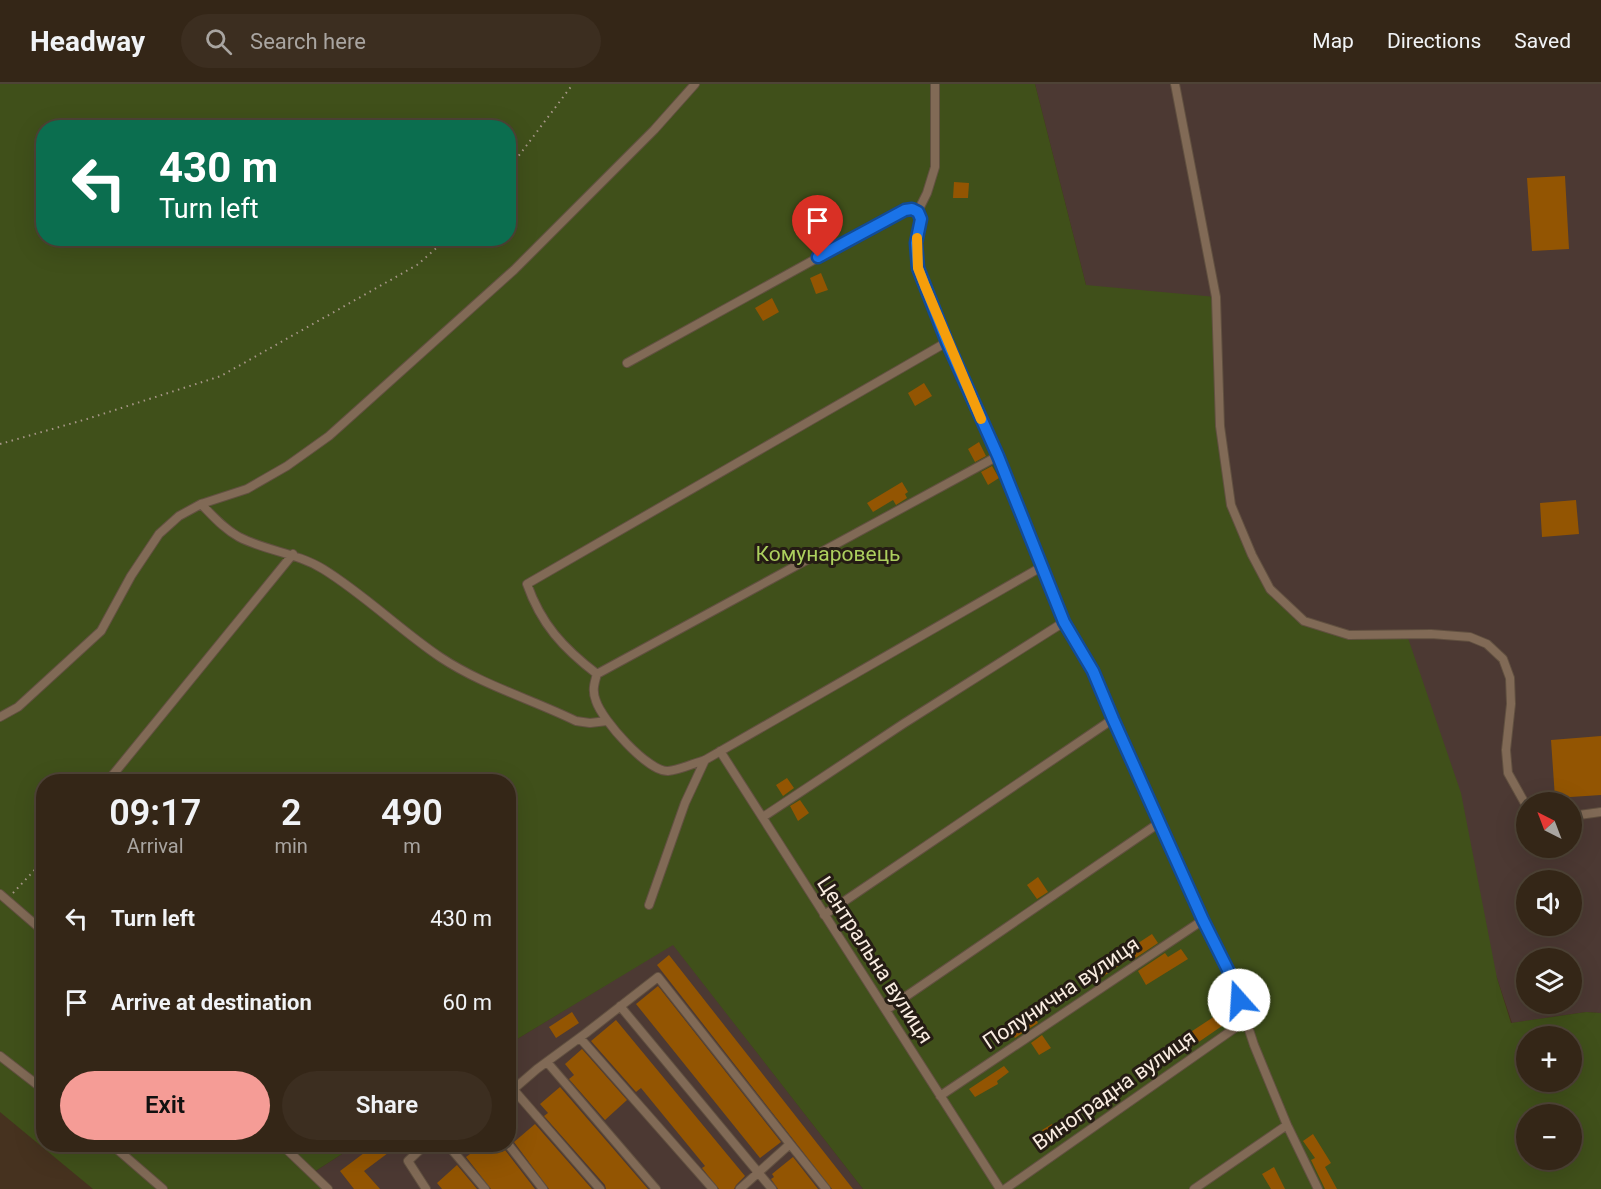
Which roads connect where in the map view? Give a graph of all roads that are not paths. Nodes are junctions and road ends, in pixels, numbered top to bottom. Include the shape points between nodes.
1 (695, 84) edge
2 (934, 84) edge
3 (1176, 84) edge
4 (918, 212) junction
5 (947, 342) junction
6 (627, 363) dead end
7 (998, 456) junction
8 (201, 504) junction
9 (293, 554) junction
10 (1043, 566) junction
11 (1064, 622) junction
12 (597, 674) junction
13 (2, 718) edge
14 (1113, 719) junction
15 (607, 721) junction
16 (720, 751) junction
17 (705, 760) junction
18 (114, 774) edge
19 (1519, 792) edge
20 (1601, 813) edge
21 (1582, 815) edge
22 (763, 817) junction
23 (1160, 823) junction
24 (0, 894) edge
25 (649, 905) dead end
26 (824, 915) junction
27 (1203, 920) junction
28 (36, 926) edge
29 (620, 1005) junction
30 (886, 1010) junction
31 (1245, 1021) junction
32 (580, 1038) junction
33 (0, 1056) edge
34 (547, 1062) junction
35 (36, 1084) edge
36 (516, 1087) edge
37 (940, 1096) junction
38 (516, 1097) edge
39 (1287, 1125) junction
40 (790, 1144) junction
41 (120, 1152) edge
42 (289, 1152) edge
43 (418, 1152) edge
44 (454, 1152) edge
45 (514, 1152) edge
46 (758, 1172) junction
47 (163, 1189) edge
48 (328, 1189) edge
49 (426, 1189) edge
50 (485, 1189) edge
51 (543, 1189) edge
52 (600, 1189) edge
53 (656, 1189) edge
54 (713, 1189) edge
55 (740, 1189) edge
56 (772, 1189) edge
57 (826, 1189) edge
58 (1000, 1189) edge
59 (1005, 1189) edge
60 (1194, 1189) edge
61 (1318, 1189) edge

1 - 8 lane via 514,270 329,436 247,489
2 - 4 lane via 935,167
3 - 19 lane via 1216,297 1220,426 1231,505 1252,555 1270,589 1304,621 1349,635 1431,634 1470,637 1487,644 1503,659 1510,678 1506,750 1508,773
4 - 5 lane via 918,268
4 - 6 lane via 905,210
5 - 7 lane
5 - 12 lane via 527,584 535,607 550,628 575,657
7 - 10 lane
7 - 12 lane
8 - 9 lane via 238,536
8 - 13 lane via 179,516 159,534 130,576 101,631
9 - 15 lane via 323,569 463,671 576,721
9 - 18 lane
10 - 11 lane
10 - 16 lane
11 - 14 lane via 1093,671
11 - 22 lane
12 - 15 lane via 592,689
14 - 23 lane
14 - 26 lane
15 - 17 lane via 653,767 667,771
16 - 17 lane
16 - 22 lane, Центральна вулиця
17 - 25 lane via 685,803
20 - 21 lane
22 - 26 lane, Центральна вулиця
23 - 27 lane
23 - 30 lane
24 - 28 lane
26 - 30 lane, Центральна вулиця
27 - 31 lane via 1232,978
27 - 37 lane, Полунична вулиця
29 - 32 lane
29 - 40 lane via 658,977
29 - 46 lane
30 - 37 lane, Центральна вулиця
31 - 39 lane
31 - 59 lane, Виноградна вулиця
32 - 34 lane
32 - 54 lane
33 - 35 lane
34 - 36 lane
34 - 53 lane
37 - 58 lane, Центральна вулиця
38 - 52 lane
39 - 60 lane
39 - 61 lane
40 - 46 lane
40 - 57 lane
41 - 47 lane
42 - 48 lane
43 - 49 lane via 408,1161
44 - 50 lane
45 - 51 lane
46 - 55 lane
46 - 56 lane

